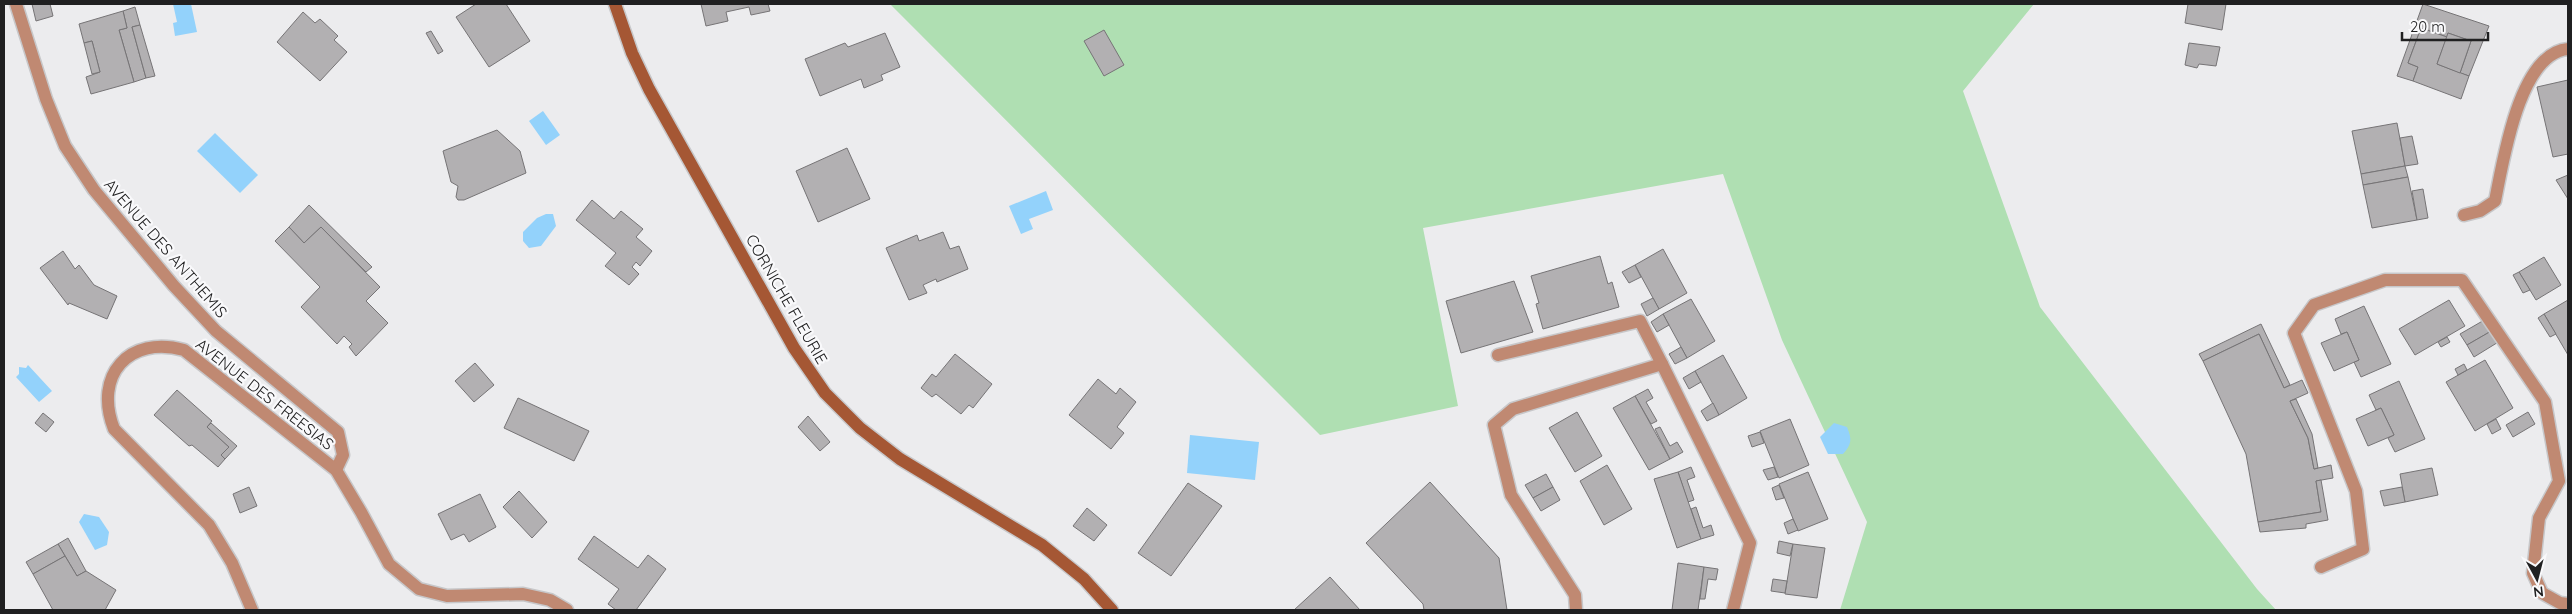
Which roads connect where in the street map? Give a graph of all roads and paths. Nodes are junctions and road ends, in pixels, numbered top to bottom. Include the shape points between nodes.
1 (16, 4) edge
2 (615, 4) edge
3 (2568, 49) edge
4 (2464, 215) dead end
5 (1498, 355) dead end
6 (1662, 364) junction
7 (336, 470) junction
8 (2322, 567) dead end
9 (2568, 604) edge
10 (252, 610) edge
11 (567, 610) edge
12 (1112, 610) edge
13 (1576, 610) edge
14 (1733, 610) edge

1 - 7 street, AVENUE DES ANTHEMIS via 52,115 65,146 94,190 216,331 338,432 343,454
2 - 12 main road, CORNICHE FLEURIE via 632,53 654,96 794,348 825,393 860,428 900,459 1042,545 1084,579
3 - 4 street via 2540,64 2528,87 2511,126 2495,201 2480,211
5 - 6 street via 1640,321
6 - 13 street via 1513,409 1494,426 1511,495 1575,595
6 - 14 street via 1750,543
7 - 10 street, AVENUE DES FREESIAS via 184,350 151,346 136,352 111,377 106,393 107,413 114,429 209,525 232,563
7 - 11 street, AVENUE DES FREESIAS via 389,564 419,589 447,596 522,594 550,600
8 - 9 street via 2364,549 2356,491 2294,333 2314,305 2384,280 2462,280 2545,402 2560,480 2539,518 2533,573 2542,594

